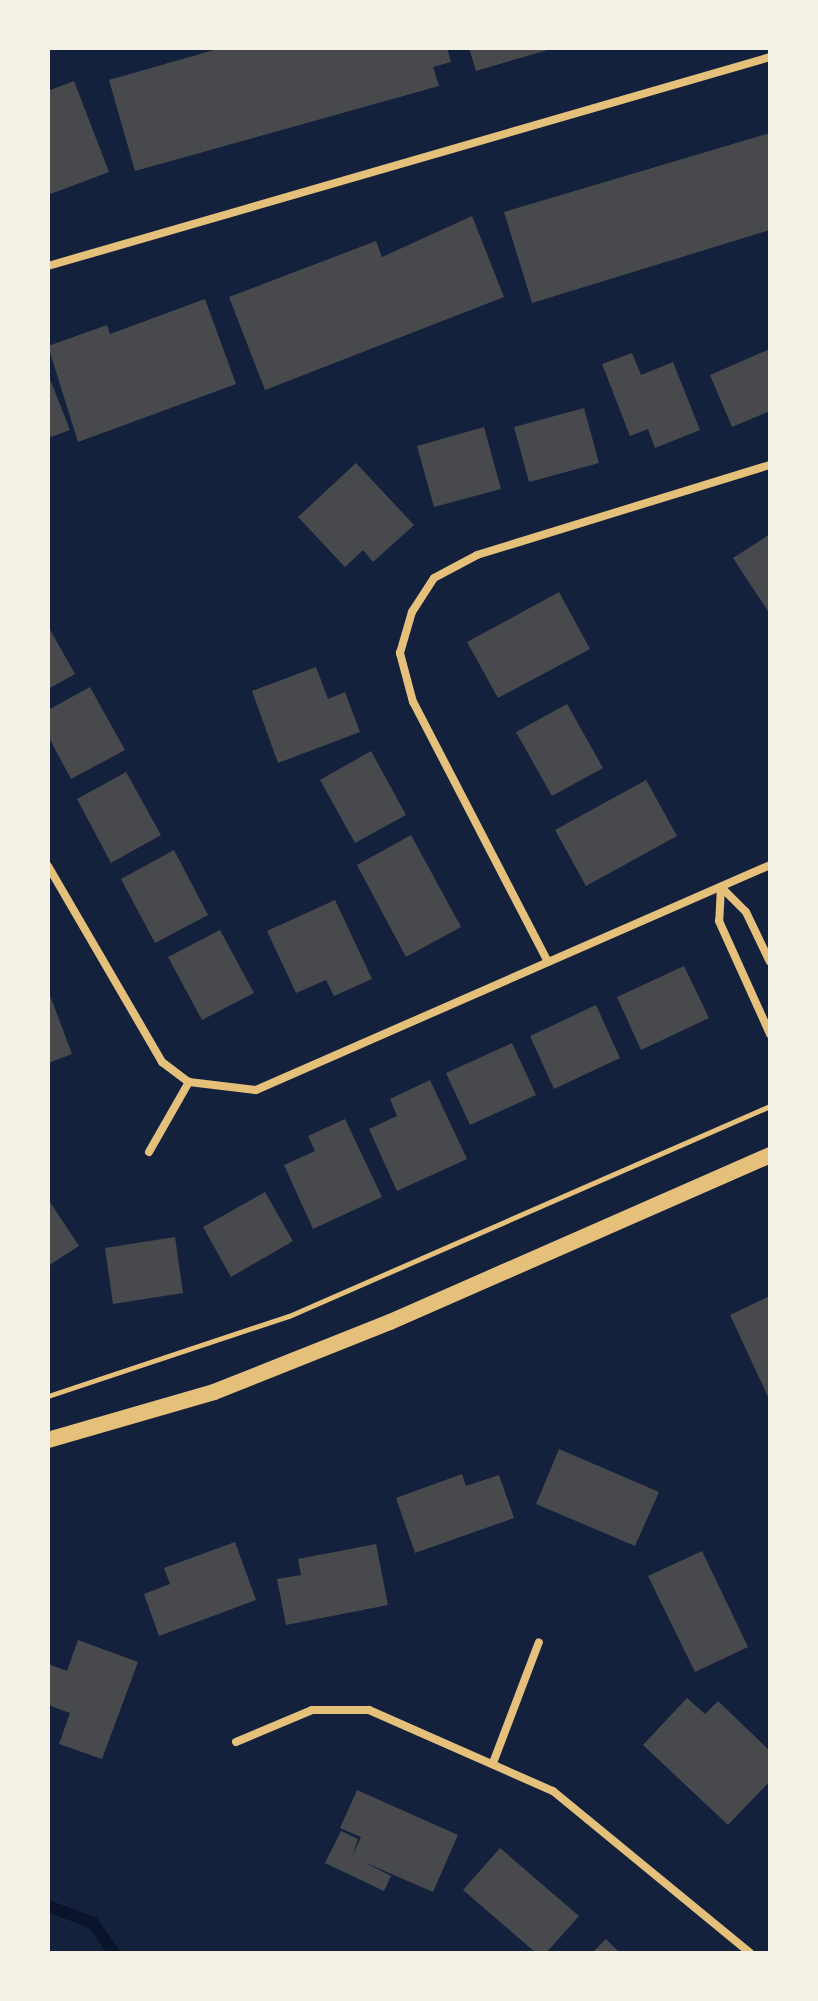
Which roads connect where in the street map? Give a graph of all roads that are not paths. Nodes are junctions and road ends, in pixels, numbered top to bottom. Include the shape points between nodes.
1 (770, 57) edge
2 (48, 266) edge
3 (770, 465) edge
4 (770, 865) edge
5 (48, 866) edge
6 (721, 887) junction
7 (548, 962) junction
8 (770, 962) edge
9 (770, 1034) edge
10 (189, 1082) junction
11 (149, 1152) dead end
12 (770, 1155) edge
13 (48, 1440) edge
14 (539, 1642) dead end
15 (236, 1742) dead end
16 (493, 1763) junction
17 (750, 1953) edge

1 - 2 street
3 - 7 street via 477,555 434,578 412,612 400,653 413,702
4 - 6 street
5 - 10 street via 162,1062
6 - 7 street
6 - 8 street via 746,912
6 - 9 street via 719,921
7 - 10 street via 305,1074 256,1090
10 - 11 street
12 - 13 main road via 376,1328 214,1392
14 - 16 street
15 - 16 street via 312,1710 369,1710
16 - 17 street via 553,1791 609,1830

